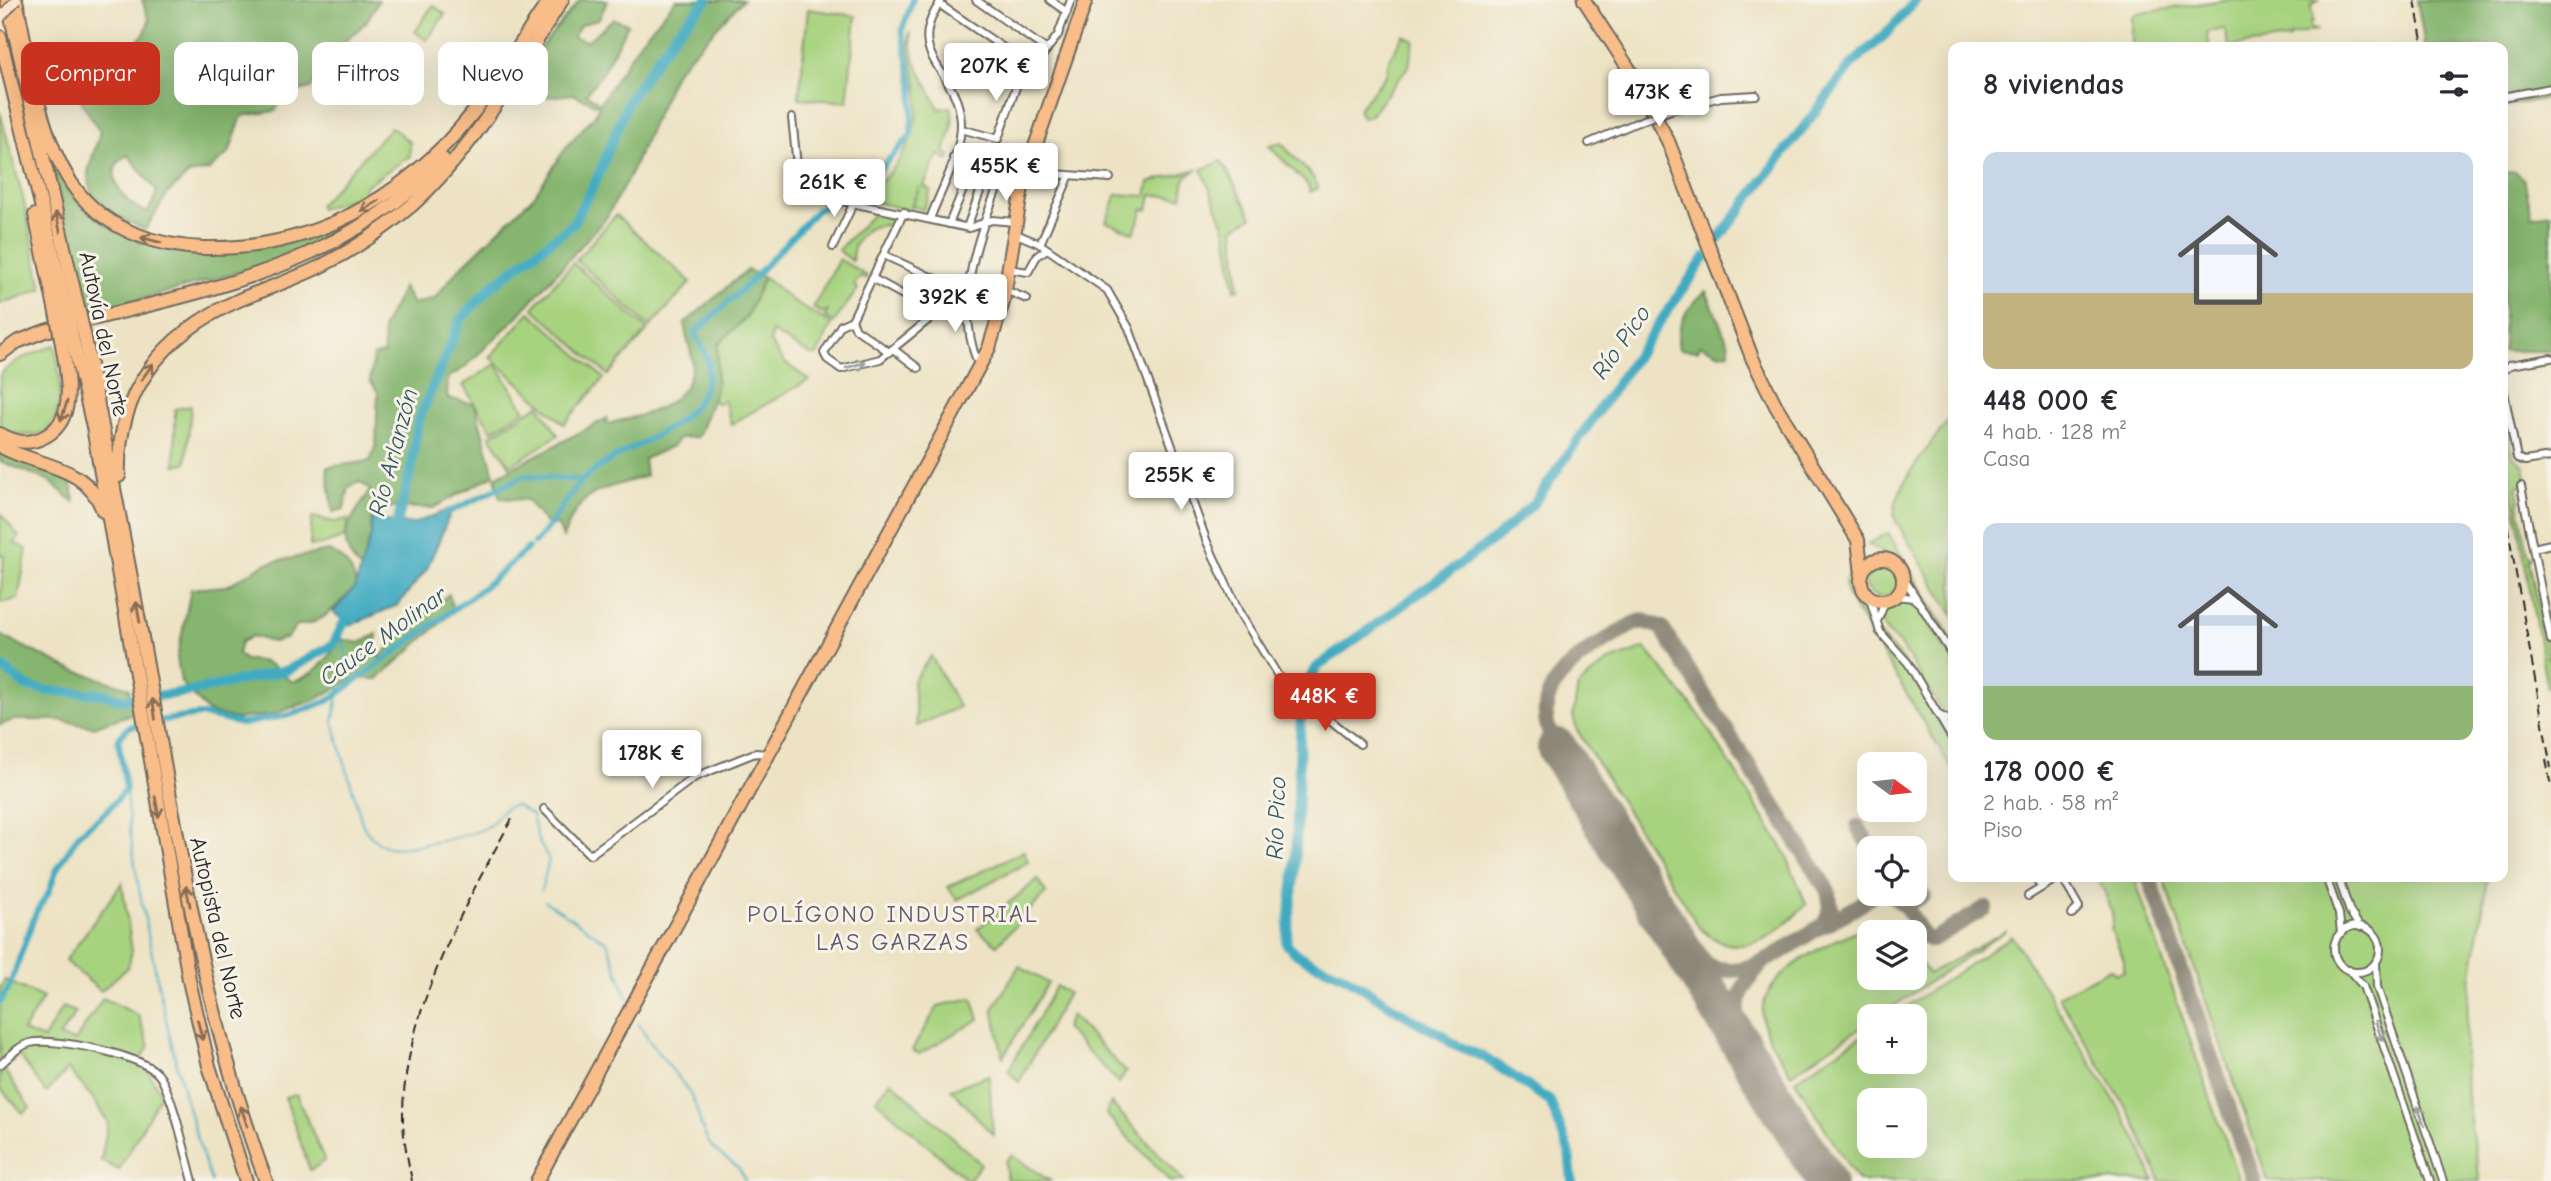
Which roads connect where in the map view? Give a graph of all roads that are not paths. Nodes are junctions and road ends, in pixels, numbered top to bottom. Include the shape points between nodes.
1 (7, 0) edge
2 (16, 0) edge
3 (550, 0) edge
4 (562, 0) edge
5 (976, 0) edge
6 (1050, 0) edge
7 (1071, 0) edge
8 (1083, 0) edge
9 (1584, 0) edge
10 (941, 2) edge
11 (1067, 12) junction
12 (0, 18) edge
13 (0, 37) edge
14 (1047, 50) junction
15 (1024, 64) junction
16 (0, 65) edge
17 (2551, 88) edge
18 (1756, 95) dead end
19 (2508, 96) edge
20 (792, 118) dead end
21 (961, 129) junction
22 (1589, 144) dead end
23 (953, 158) junction
24 (973, 165) junction
25 (988, 170) junction
26 (1003, 174) junction
27 (1025, 176) junction
28 (1069, 177) junction
29 (1110, 178) dead end
30 (431, 185) junction
31 (796, 191) dead end
32 (808, 193) junction
33 (850, 201) junction
34 (904, 212) junction
35 (930, 219) junction
36 (985, 223) junction
37 (949, 224) junction
38 (967, 227) junction
39 (1014, 228) junction
40 (1040, 244) junction
41 (833, 247) dead end
42 (1047, 250) junction
43 (884, 255) junction
44 (1009, 270) junction
45 (872, 278) junction
46 (1005, 289) junction
47 (968, 294) junction
48 (1027, 299) dead end
49 (916, 302) dead end
50 (993, 314) dead end
51 (68, 315) junction
52 (852, 320) junction
53 (73, 341) junction
54 (891, 351) junction
55 (0, 354) edge
56 (2551, 358) edge
57 (0, 364) edge
58 (2508, 366) edge
59 (979, 367) junction
60 (918, 368) dead end
61 (2508, 412) edge
62 (0, 435) edge
63 (0, 446) edge
64 (2551, 457) edge
65 (2521, 486) dead end
66 (109, 519) junction
67 (124, 532) junction
68 (1858, 540) junction
69 (2551, 544) edge
70 (2532, 548) junction
71 (1888, 559) junction
72 (1862, 574) junction
73 (1903, 577) junction
74 (1869, 596) junction
75 (1894, 597) junction
76 (1924, 608) junction
77 (1877, 621) junction
78 (2551, 641) edge
79 (1948, 648) edge
80 (150, 679) joint
81 (136, 684) joint
82 (1939, 715) junction
83 (1948, 720) edge
84 (1948, 731) edge
85 (152, 739) junction
86 (1360, 744) dead end
87 (768, 754) junction
88 (544, 809) dead end
89 (2038, 882) edge
90 (2051, 882) edge
91 (2064, 882) edge
92 (2328, 882) edge
93 (2340, 882) edge
94 (2041, 887) junction
95 (2028, 896) dead end
96 (2072, 915) dead end
97 (2361, 927) junction
98 (2341, 933) junction
99 (2376, 962) junction
100 (2349, 971) junction
101 (0, 1065) edge
102 (193, 1181) edge
103 (246, 1181) edge
104 (266, 1181) edge
105 (537, 1181) edge
106 (2430, 1181) edge
107 (2443, 1181) edge

51 -> 1 highway, Autovía del Norte
3 -> 2 highway via 477,107 427,164 397,189 353,216 296,237 209,248 140,237 101,215 77,190 51,138
2 - 12 main road, bridge
3 - 55 highway via 452,149 424,179 366,225 284,266 45,331
4 - 30 highway via 480,126
5 - 14 street
6 - 11 street
7 - 11 street
8 - 27 highway
9 - 68 highway via 1631,72 1668,141 1764,383
10 - 15 street
10 - 21 street via 929,21 926,45 956,98
11 - 14 street
13 - 51 highway, Autovía del Norte
14 - 15 street via 1033,68
15 - 21 street via 998,139
16 - 51 highway
17 - 19 street
18 - 22 street, bridge via 1721,97 1671,110
20 - 32 street via 798,175
21 - 23 street
23 - 24 street
23 - 35 street
24 - 25 street
24 - 37 street
25 - 26 street
25 - 38 street
26 - 27 street
26 - 36 street
27 - 28 street
27 - 39 highway
28 - 29 street
28 - 40 street
30 - 57 highway via 359,238 306,265 238,288 44,339
67 -> 30 highway via 119,456 123,423 131,398 152,364 196,324 223,308 356,247
31 - 32 street
32 - 33 street
33 - 34 street
33 - 41 street
34 - 35 street
34 - 43 street
35 - 37 street
36 - 38 street
36 - 39 street via 992,220
36 - 47 street
37 - 38 street
39 - 40 street
39 - 44 highway
40 - 42 street
42 - 44 street via 1037,256 1028,272
42 - 86 street via 1107,289 1129,328 1207,542 1239,612 1281,685
43 - 45 street
43 - 47 street
44 - 46 highway
45 - 49 street
45 - 52 street
46 - 48 street
46 - 59 highway via 995,333
47 - 50 street via 995,300
47 - 54 street
47 - 59 street via 969,342
51 - 53 highway, bridge
51 - 53 highway, Autovía del Norte, bridge
52 - 54 street via 856,329
52 -> 54 street via 839,327 824,353 827,359 841,369 880,359
53 -> 62 highway via 65,414 59,424 35,442 16,442
53 - 66 highway, Autovía del Norte
53 - 67 highway, Autovía del Norte
54 - 60 street
56 - 58 street
59 - 87 highway
61 - 64 street via 2517,458
63 - 66 highway via 66,470 92,491
65 - 70 street
66 - 81 highway, Autovía del Norte
80 -> 67 highway, Autovía del Norte
68 - 71 highway
68 - 72 highway
69 - 70 street
70 - 78 street
71 - 72 highway via 1875,560
71 - 73 highway
72 - 74 highway via 1862,586
73 - 75 highway
73 - 76 street
74 - 75 highway via 1881,601
74 - 77 street
75 - 76 street via 1913,598
75 - 77 street via 1884,605
76 - 79 street
77 - 82 street via 1880,632 1900,652
85 -> 80 highway, Autopista del Norte
81 - 85 highway, Autopista del Norte
82 - 83 street
82 - 84 street
85 -> 103 highway, Autopista del Norte via 190,985 209,1066
104 -> 85 highway, Autopista del Norte via 234,1083 198,945
87 - 88 street via 755,754 695,777 590,855
87 - 105 highway
89 - 94 street
90 - 94 street
91 - 96 street via 2079,907
92 - 98 street
93 - 97 street via 2350,912
94 - 95 street
97 - 98 street
97 - 99 street via 2378,940
98 - 100 street via 2335,954
99 - 100 street via 2364,971
107 -> 99 street via 2377,987
100 -> 106 street via 2365,993
101 - 102 street via 21,1046 38,1042 107,1052 151,1068 164,1083

